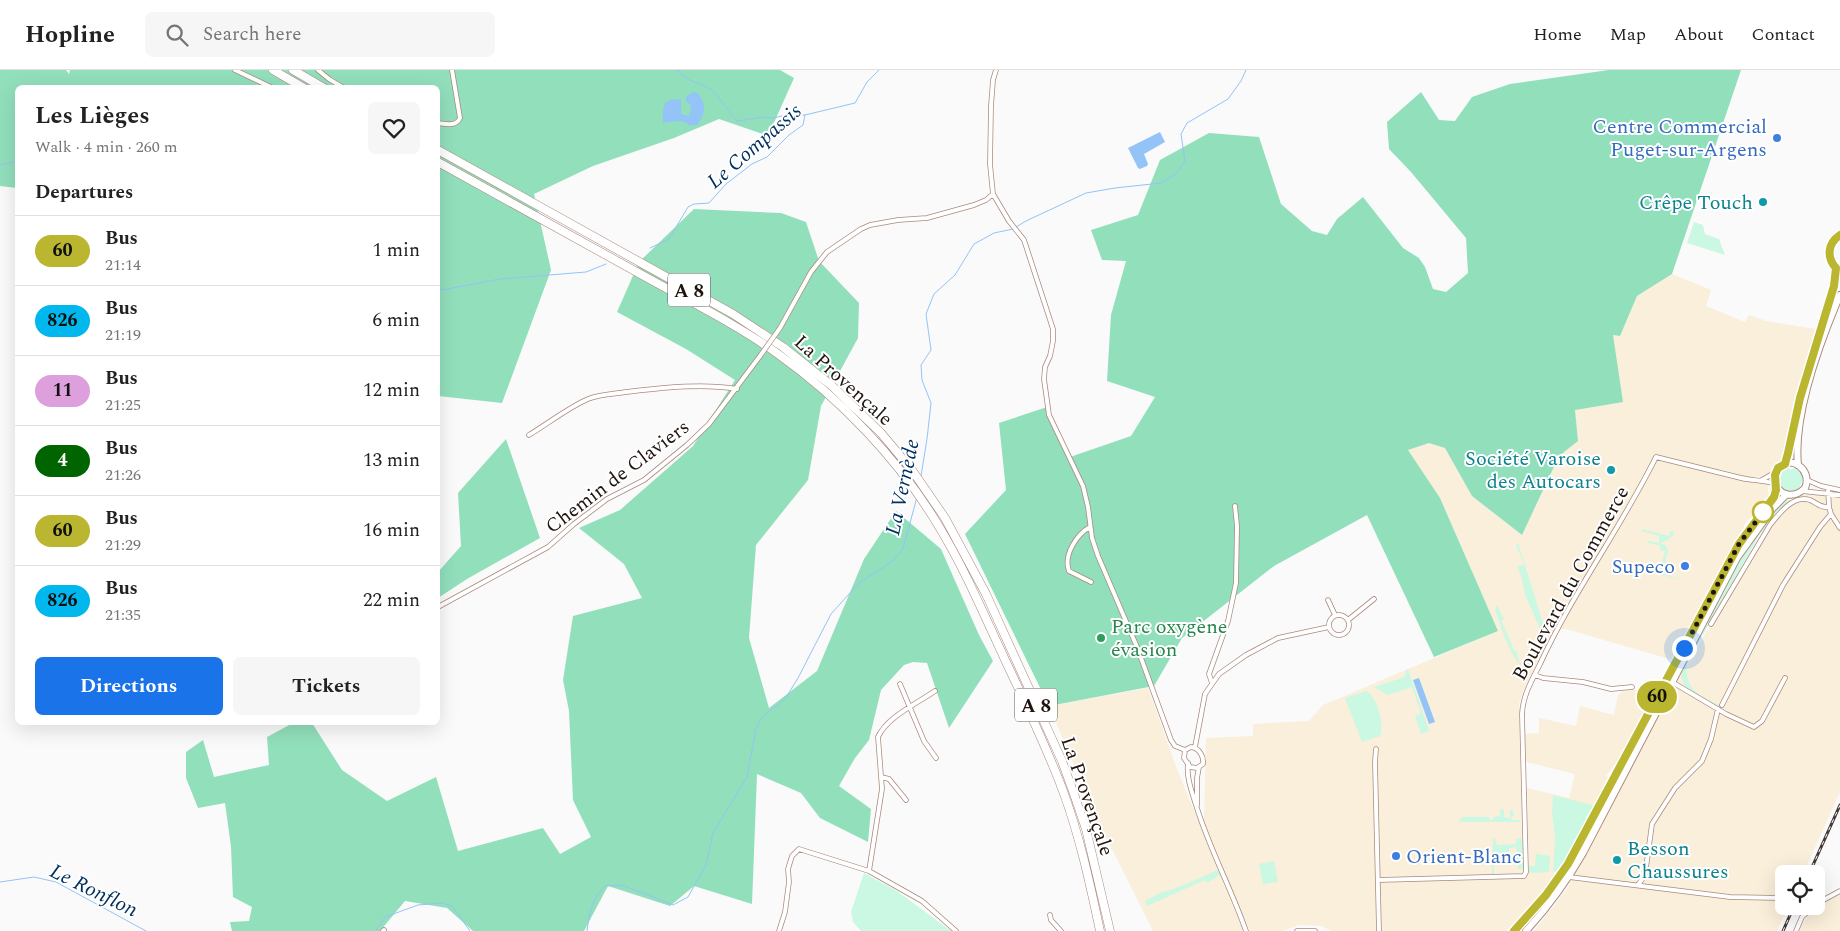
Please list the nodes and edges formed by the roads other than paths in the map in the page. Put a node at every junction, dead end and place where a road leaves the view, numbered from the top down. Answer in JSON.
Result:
{"nodes":[{"id":1,"x":235,"y":70,"type":"edge"},
{"id":2,"x":273,"y":70,"type":"edge"},
{"id":3,"x":293,"y":70,"type":"edge"},
{"id":4,"x":318,"y":70,"type":"edge"},
{"id":5,"x":452,"y":70,"type":"edge"},
{"id":6,"x":996,"y":70,"type":"edge"},
{"id":7,"x":267,"y":85,"type":"edge"},
{"id":8,"x":299,"y":85,"type":"edge"},
{"id":9,"x":319,"y":85,"type":"edge"},
{"id":10,"x":339,"y":85,"type":"edge"},
{"id":11,"x":440,"y":123,"type":"edge"},
{"id":12,"x":440,"y":151,"type":"edge"},
{"id":13,"x":440,"y":163,"type":"edge"},
{"id":14,"x":993,"y":194,"type":"junction"},
{"id":15,"x":1840,"y":235,"type":"edge"},
{"id":16,"x":1838,"y":270,"type":"edge"},
{"id":17,"x":1840,"y":295,"type":"edge"},
{"id":18,"x":737,"y":389,"type":"junction"},
{"id":19,"x":529,"y":435,"type":"dead end"},
{"id":20,"x":1785,"y":464,"type":"junction"},
{"id":21,"x":1798,"y":465,"type":"junction"},
{"id":22,"x":1776,"y":472,"type":"junction"},
{"id":23,"x":1762,"y":480,"type":"junction"},
{"id":24,"x":1807,"y":480,"type":"junction"},
{"id":25,"x":1776,"y":485,"type":"junction"},
{"id":26,"x":1828,"y":488,"type":"junction"},
{"id":27,"x":1840,"y":490,"type":"edge"},
{"id":28,"x":1802,"y":491,"type":"junction"},
{"id":29,"x":1828,"y":494,"type":"junction"},
{"id":30,"x":1786,"y":495,"type":"junction"},
{"id":31,"x":1840,"y":495,"type":"edge"},
{"id":32,"x":1234,"y":506,"type":"dead end"},
{"id":33,"x":1829,"y":507,"type":"junction"},
{"id":34,"x":1831,"y":514,"type":"junction"},
{"id":35,"x":1090,"y":527,"type":"junction"},
{"id":36,"x":1840,"y":528,"type":"edge"},
{"id":37,"x":1091,"y":582,"type":"dead end"},
{"id":38,"x":1374,"y":599,"type":"dead end"},
{"id":39,"x":1328,"y":600,"type":"dead end"},
{"id":40,"x":440,"y":606,"type":"edge"},
{"id":41,"x":1335,"y":615,"type":"junction"},
{"id":42,"x":1348,"y":620,"type":"junction"},
{"id":43,"x":1711,"y":624,"type":"dead end"},
{"id":44,"x":1329,"y":627,"type":"junction"},
{"id":45,"x":1535,"y":674,"type":"junction"},
{"id":46,"x":1785,"y":678,"type":"dead end"},
{"id":47,"x":1672,"y":682,"type":"junction"},
{"id":48,"x":1212,"y":683,"type":"junction"},
{"id":49,"x":900,"y":684,"type":"dead end"},
{"id":50,"x":1632,"y":687,"type":"dead end"},
{"id":51,"x":935,"y":691,"type":"dead end"},
{"id":52,"x":1722,"y":705,"type":"dead end"},
{"id":53,"x":911,"y":707,"type":"junction"},
{"id":54,"x":1718,"y":709,"type":"junction"},
{"id":55,"x":1194,"y":748,"type":"junction"},
{"id":56,"x":1376,"y":749,"type":"dead end"},
{"id":57,"x":1185,"y":750,"type":"junction"},
{"id":58,"x":936,"y":758,"type":"dead end"},
{"id":59,"x":1188,"y":764,"type":"junction"},
{"id":60,"x":1199,"y":767,"type":"junction"},
{"id":61,"x":881,"y":778,"type":"junction"},
{"id":62,"x":906,"y":800,"type":"dead end"},
{"id":63,"x":1196,"y":807,"type":"junction"},
{"id":64,"x":869,"y":871,"type":"junction"},
{"id":65,"x":1569,"y":877,"type":"junction"},
{"id":66,"x":1378,"y":880,"type":"junction"},
{"id":67,"x":1638,"y":886,"type":"junction"},
{"id":68,"x":1840,"y":891,"type":"edge"},
{"id":69,"x":1775,"y":898,"type":"edge"},
{"id":70,"x":1825,"y":899,"type":"edge"},
{"id":71,"x":1050,"y":915,"type":"dead end"},
{"id":72,"x":1804,"y":915,"type":"edge"},
{"id":73,"x":779,"y":931,"type":"edge"},
{"id":74,"x":956,"y":931,"type":"edge"},
{"id":75,"x":1062,"y":931,"type":"edge"},
{"id":76,"x":1100,"y":931,"type":"edge"},
{"id":77,"x":1110,"y":931,"type":"edge"},
{"id":78,"x":1246,"y":931,"type":"edge"},
{"id":79,"x":1297,"y":931,"type":"edge"},
{"id":80,"x":1312,"y":931,"type":"edge"},
{"id":81,"x":1379,"y":931,"type":"edge"},
{"id":82,"x":1514,"y":931,"type":"edge"},
{"id":83,"x":1526,"y":931,"type":"edge"},
{"id":84,"x":1796,"y":931,"type":"edge"}],
"edges":[{"from":1,"to":7,"type":"street"},
{"from":2,"to":8,"type":"highway"},
{"from":3,"to":9,"type":"highway"},
{"from":4,"to":10,"type":"street"},
{"from":5,"to":11,"type":"street"},
{"from":6,"to":14,"type":"street"},
{"from":12,"to":77,"type":"highway","name":"La Provençale","number":"A 8"},
{"from":13,"to":76,"type":"highway","name":"La Provençale","number":"A 8"},
{"from":14,"to":18,"type":"street","name":"Chemin de Claviers","bridge":true},
{"from":14,"to":35,"type":"street"},
{"from":15,"to":16,"type":"main road"},
{"from":16,"to":20,"type":"main road"},
{"from":17,"to":21,"type":"main road"},
{"from":18,"to":19,"type":"street"},
{"from":18,"to":40,"type":"street","name":"Chemin de Claviers"},
{"from":20,"to":21,"type":"main road"},
{"from":20,"to":22,"type":"main road"},
{"from":21,"to":24,"type":"main road"},
{"from":22,"to":23,"type":"street"},
{"from":22,"to":25,"type":"main road"},
{"from":23,"to":25,"type":"street"},
{"from":23,"to":45,"type":"street","name":"Boulevard du Commerce"},
{"from":24,"to":26,"type":"street"},
{"from":24,"to":28,"type":"main road"},
{"from":25,"to":30,"type":"main road"},
{"from":25,"to":82,"type":"main road"},
{"from":26,"to":27,"type":"street"},
{"from":26,"to":29,"type":"street"},
{"from":28,"to":29,"type":"street"},
{"from":28,"to":30,"type":"main road"},
{"from":29,"to":31,"type":"street"},
{"from":29,"to":33,"type":"street"},
{"from":30,"to":47,"type":"main road"},
{"from":32,"to":48,"type":"street"},
{"from":33,"to":34,"type":"street"},
{"from":33,"to":43,"type":"street"},
{"from":34,"to":36,"type":"street"},
{"from":34,"to":52,"type":"street"},
{"from":35,"to":37,"type":"street"},
{"from":35,"to":57,"type":"street"},
{"from":38,"to":42,"type":"street"},
{"from":39,"to":41,"type":"street"},
{"from":41,"to":42,"type":"street"},
{"from":41,"to":44,"type":"street"},
{"from":42,"to":44,"type":"street"},
{"from":44,"to":48,"type":"street"},
{"from":45,"to":50,"type":"street"},
{"from":45,"to":66,"type":"street","name":"Boulevard du Commerce"},
{"from":46,"to":54,"type":"street"},
{"from":47,"to":54,"type":"street"},
{"from":47,"to":65,"type":"main road"},
{"from":48,"to":55,"type":"street"},
{"from":49,"to":53,"type":"street"},
{"from":51,"to":53,"type":"street"},
{"from":53,"to":58,"type":"street"},
{"from":53,"to":61,"type":"street"},
{"from":54,"to":67,"type":"street"},
{"from":55,"to":57,"type":"street"},
{"from":55,"to":60,"type":"street"},
{"from":56,"to":66,"type":"street"},
{"from":57,"to":59,"type":"street"},
{"from":59,"to":60,"type":"street"},
{"from":59,"to":63,"type":"street"},
{"from":60,"to":63,"type":"street"},
{"from":61,"to":62,"type":"street"},
{"from":61,"to":64,"type":"street"},
{"from":63,"to":78,"type":"street"},
{"from":64,"to":73,"type":"street"},
{"from":64,"to":74,"type":"street"},
{"from":65,"to":67,"type":"street"},
{"from":65,"to":83,"type":"main road"},
{"from":66,"to":81,"type":"street"},
{"from":67,"to":69,"type":"street"},
{"from":68,"to":70,"type":"street"},
{"from":71,"to":75,"type":"street"},
{"from":72,"to":84,"type":"street"},
{"from":79,"to":80,"type":"street"}]}
